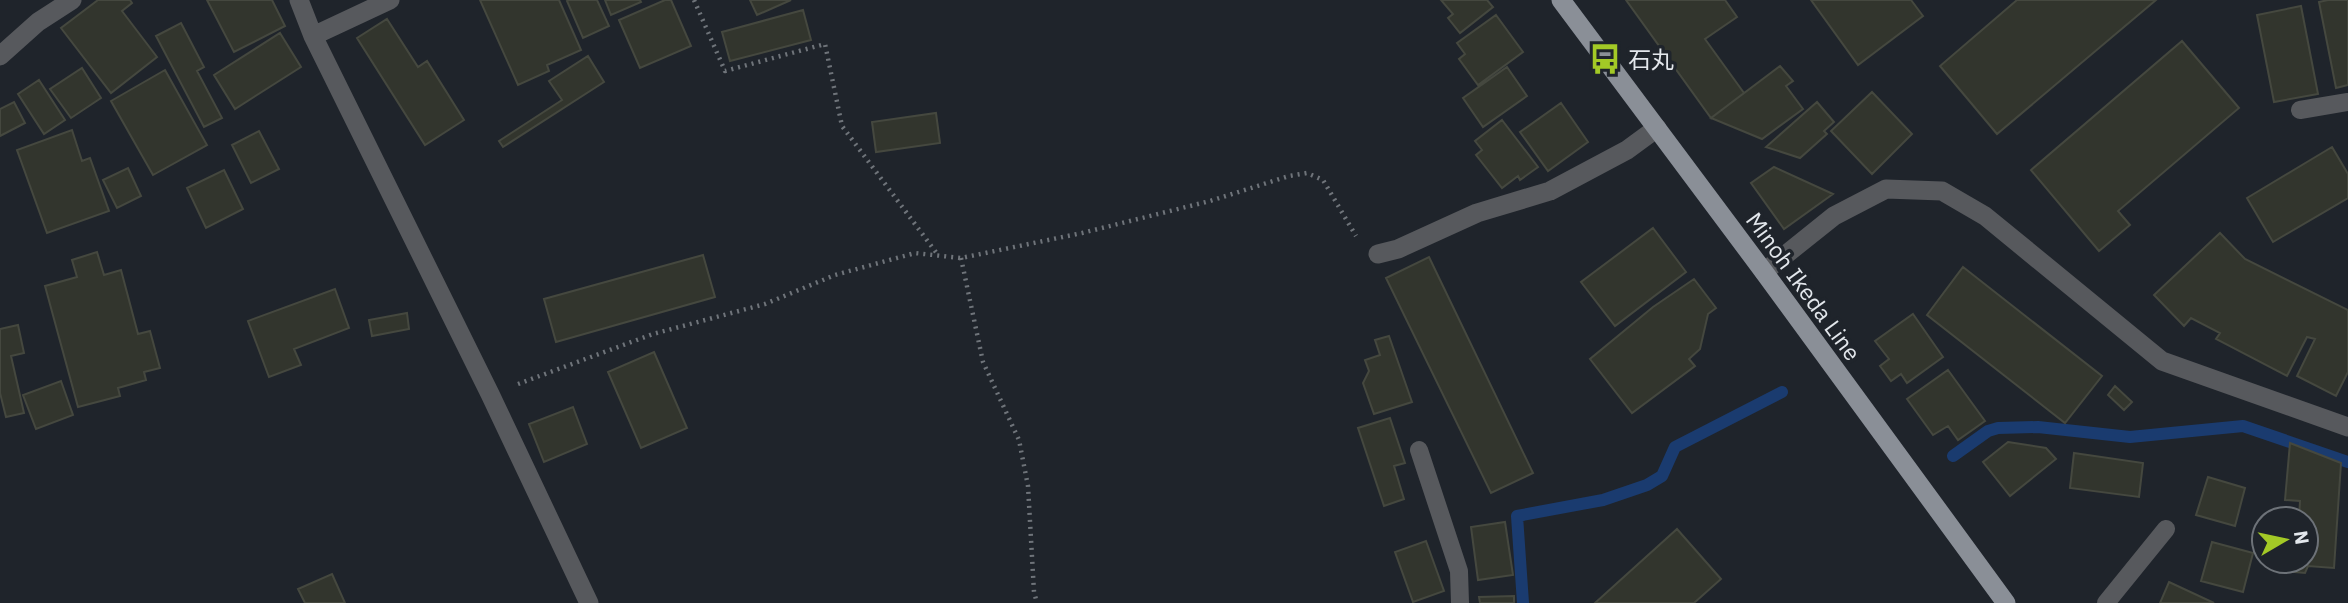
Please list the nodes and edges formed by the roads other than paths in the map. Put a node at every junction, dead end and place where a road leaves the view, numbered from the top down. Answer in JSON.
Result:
{"nodes":[{"id":1,"x":72,"y":0,"type":"edge"},
{"id":2,"x":299,"y":0,"type":"edge"},
{"id":3,"x":390,"y":0,"type":"edge"},
{"id":4,"x":1561,"y":0,"type":"edge"},
{"id":5,"x":313,"y":36,"type":"junction"},
{"id":6,"x":0,"y":56,"type":"edge"},
{"id":7,"x":2348,"y":102,"type":"edge"},
{"id":8,"x":2300,"y":110,"type":"dead end"},
{"id":9,"x":1657,"y":128,"type":"junction"},
{"id":10,"x":1378,"y":254,"type":"road end"},
{"id":11,"x":1764,"y":272,"type":"junction"},
{"id":12,"x":2348,"y":427,"type":"edge"},
{"id":13,"x":1419,"y":450,"type":"dead end"},
{"id":14,"x":2166,"y":529,"type":"dead end"},
{"id":15,"x":589,"y":603,"type":"edge"},
{"id":16,"x":1460,"y":603,"type":"edge"},
{"id":17,"x":2006,"y":603,"type":"edge"},
{"id":18,"x":2106,"y":603,"type":"edge"}],
"edges":[{"from":1,"to":6,"type":"street"},
{"from":2,"to":5,"type":"street"},
{"from":3,"to":5,"type":"street"},
{"from":4,"to":9,"type":"main road","name":"Minoh Ikeda Line"},
{"from":5,"to":15,"type":"street"},
{"from":7,"to":8,"type":"lane"},
{"from":9,"to":10,"type":"street"},
{"from":9,"to":11,"type":"main road","name":"Minoh Ikeda Line"},
{"from":11,"to":12,"type":"street"},
{"from":11,"to":17,"type":"main road","name":"Minoh Ikeda Line"},
{"from":13,"to":16,"type":"lane"},
{"from":14,"to":18,"type":"lane"}]}
